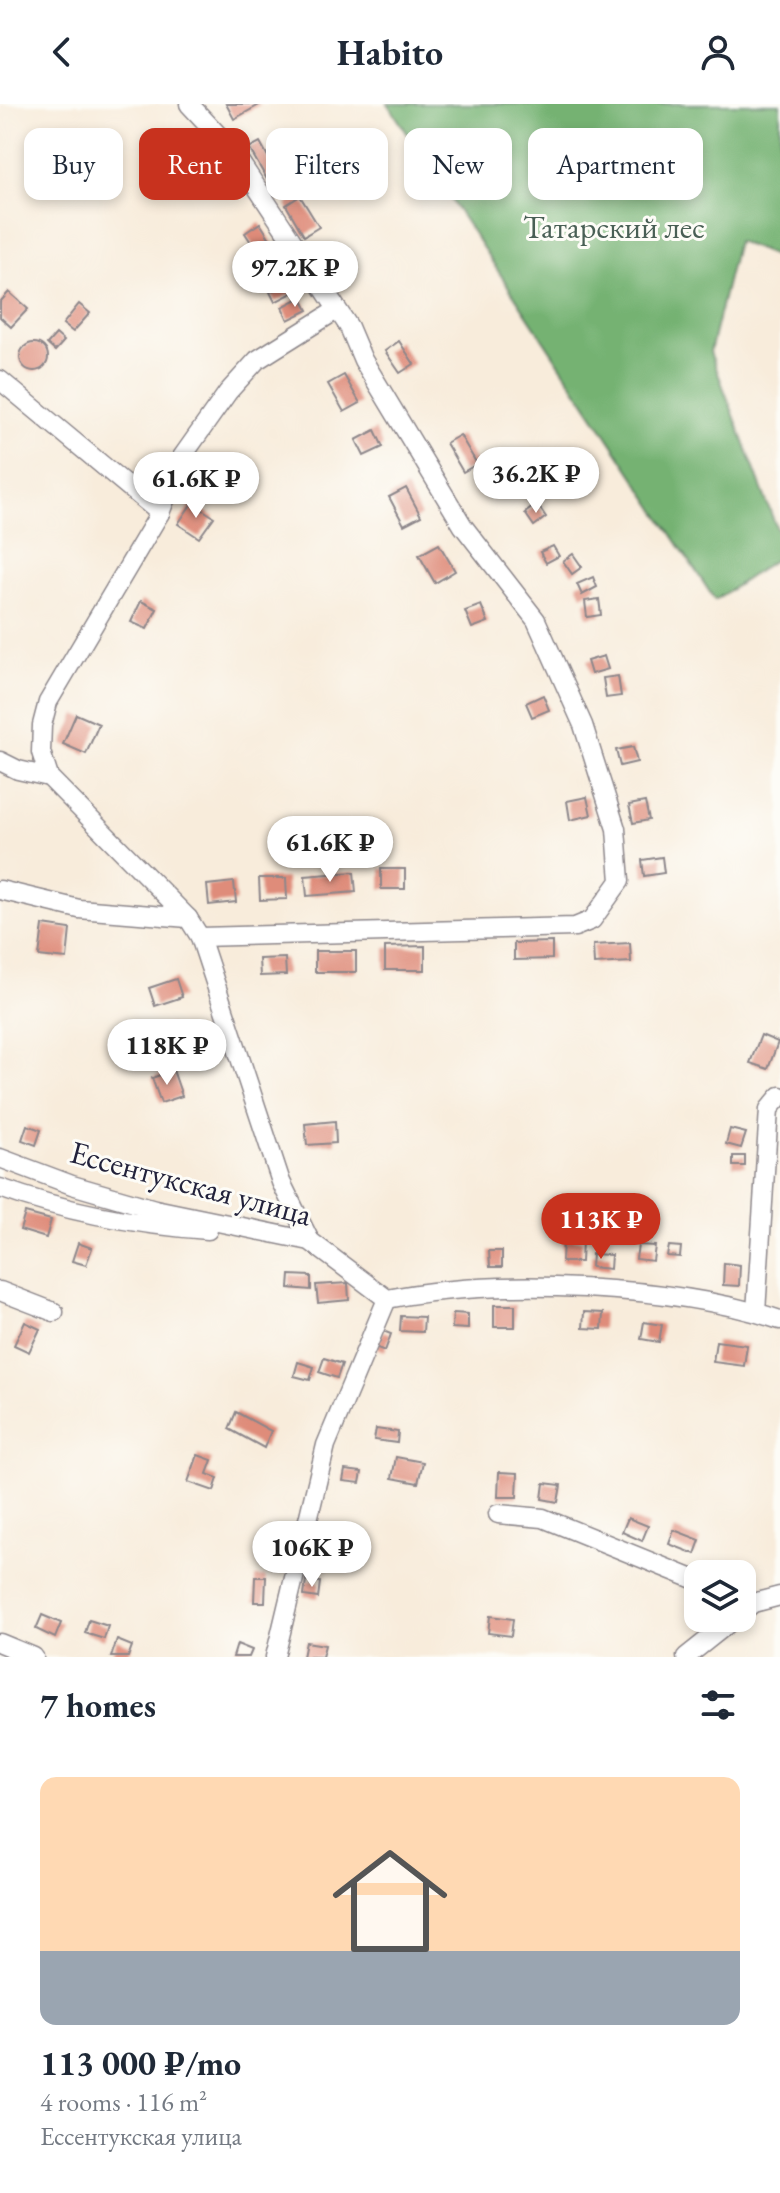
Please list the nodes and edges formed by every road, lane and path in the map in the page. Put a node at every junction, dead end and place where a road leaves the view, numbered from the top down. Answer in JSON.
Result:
{"nodes":[{"id":1,"x":189,"y":104,"type":"edge"},
{"id":2,"x":335,"y":311,"type":"junction"},
{"id":3,"x":0,"y":380,"type":"edge"},
{"id":4,"x":160,"y":513,"type":"junction"},
{"id":5,"x":0,"y":761,"type":"edge"},
{"id":6,"x":49,"y":777,"type":"junction"},
{"id":7,"x":0,"y":890,"type":"edge"},
{"id":8,"x":188,"y":918,"type":"junction"},
{"id":9,"x":200,"y":937,"type":"junction"},
{"id":10,"x":780,"y":1096,"type":"edge"},
{"id":11,"x":0,"y":1158,"type":"edge"},
{"id":12,"x":0,"y":1188,"type":"edge"},
{"id":13,"x":273,"y":1233,"type":"junction"},
{"id":14,"x":310,"y":1241,"type":"junction"},
{"id":15,"x":0,"y":1291,"type":"edge"},
{"id":16,"x":387,"y":1299,"type":"junction"},
{"id":17,"x":54,"y":1312,"type":"dead end"},
{"id":18,"x":756,"y":1312,"type":"junction"},
{"id":19,"x":780,"y":1320,"type":"edge"},
{"id":20,"x":498,"y":1514,"type":"dead end"},
{"id":21,"x":684,"y":1575,"type":"edge"},
{"id":22,"x":780,"y":1596,"type":"edge"},
{"id":23,"x":756,"y":1602,"type":"edge"},
{"id":24,"x":717,"y":1632,"type":"edge"},
{"id":25,"x":0,"y":1643,"type":"edge"},
{"id":26,"x":34,"y":1657,"type":"edge"},
{"id":27,"x":275,"y":1657,"type":"edge"},
{"id":28,"x":686,"y":1657,"type":"edge"}],
"edges":[{"from":1,"to":2,"type":"street"},
{"from":2,"to":4,"type":"street"},
{"from":2,"to":9,"type":"street"},
{"from":3,"to":4,"type":"street"},
{"from":4,"to":6,"type":"street"},
{"from":5,"to":6,"type":"street"},
{"from":6,"to":8,"type":"street"},
{"from":7,"to":8,"type":"street"},
{"from":8,"to":9,"type":"street"},
{"from":9,"to":14,"type":"street"},
{"from":10,"to":18,"type":"street"},
{"from":11,"to":13,"type":"street","name":"Ессентукская улица"},
{"from":12,"to":13,"type":"street"},
{"from":13,"to":14,"type":"street","name":"Ессентукская улица"},
{"from":14,"to":16,"type":"street","name":"Ессентукская улица"},
{"from":15,"to":17,"type":"street"},
{"from":16,"to":18,"type":"street"},
{"from":16,"to":27,"type":"street"},
{"from":18,"to":19,"type":"street"},
{"from":20,"to":21,"type":"street"},
{"from":22,"to":23,"type":"street"},
{"from":24,"to":28,"type":"street"},
{"from":25,"to":26,"type":"street"}]}
